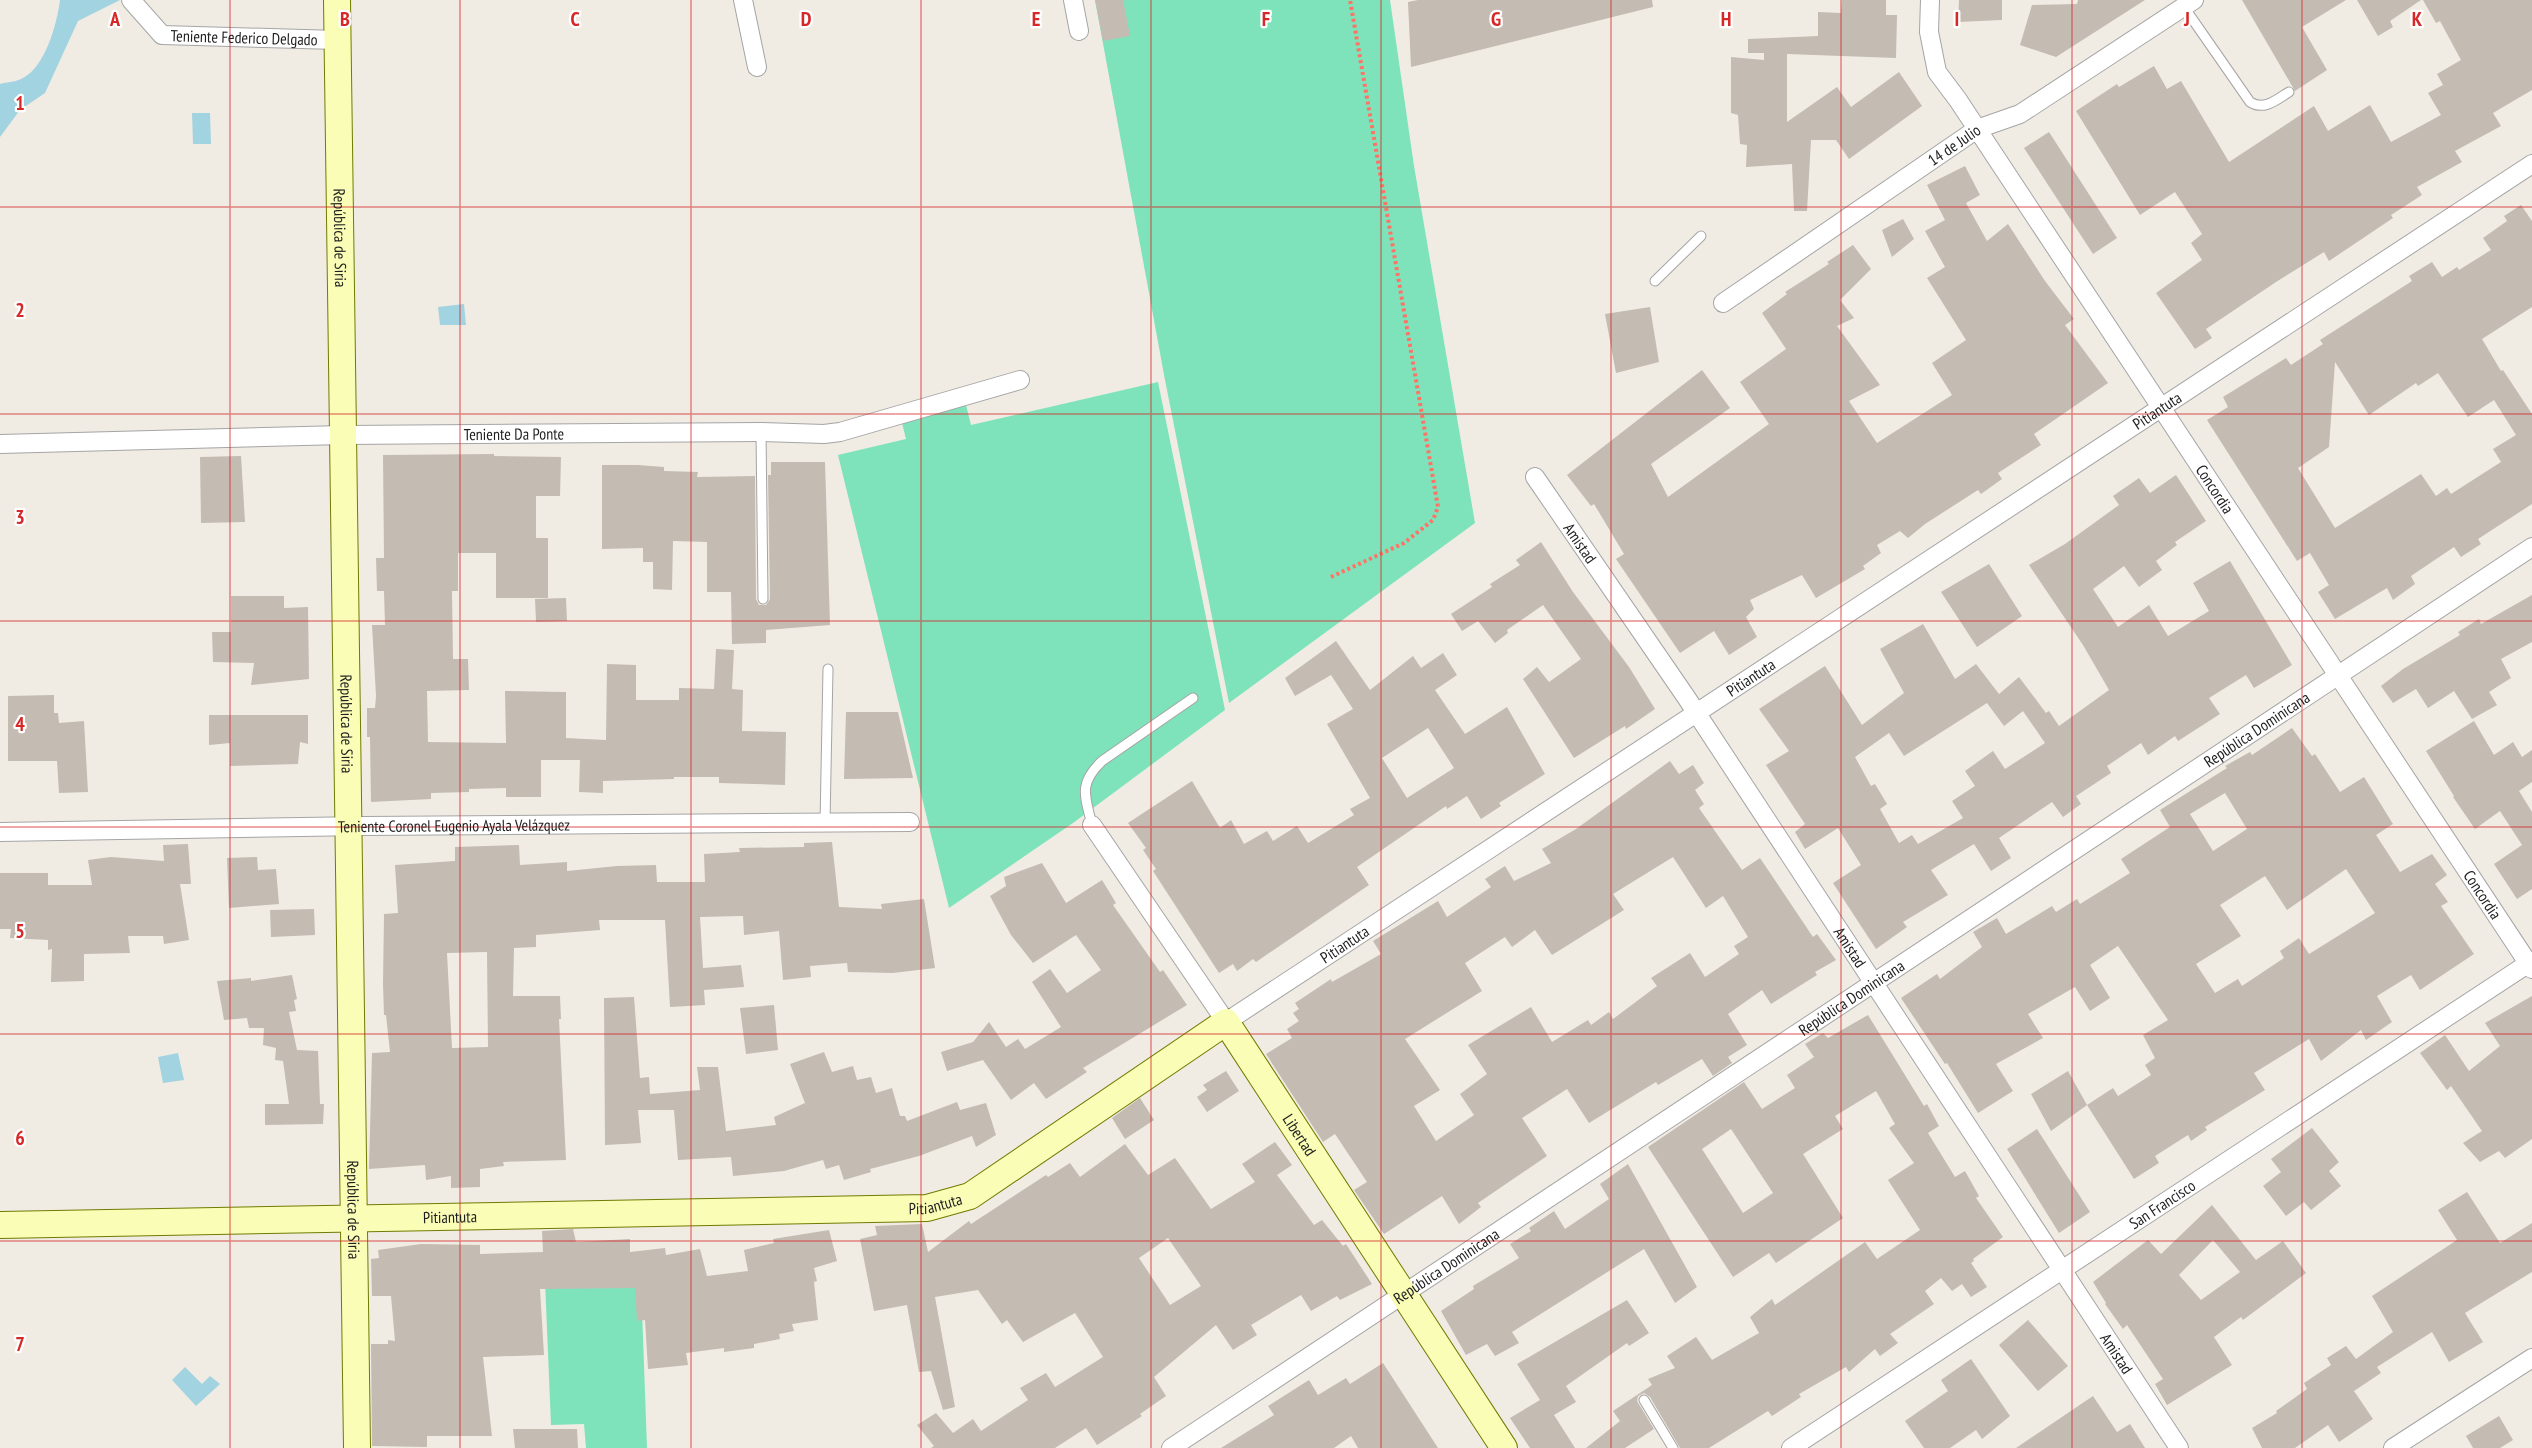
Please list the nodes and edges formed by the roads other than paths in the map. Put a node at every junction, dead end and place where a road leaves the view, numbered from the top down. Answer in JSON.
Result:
{"nodes":[{"id":1,"x":131,"y":0,"type":"edge"},
{"id":2,"x":337,"y":0,"type":"edge"},
{"id":3,"x":743,"y":0,"type":"edge"},
{"id":4,"x":1073,"y":0,"type":"edge"},
{"id":5,"x":1930,"y":0,"type":"edge"},
{"id":6,"x":2189,"y":3,"type":"edge"},
{"id":7,"x":1079,"y":31,"type":"dead end"},
{"id":8,"x":337,"y":40,"type":"junction"},
{"id":9,"x":757,"y":67,"type":"dead end"},
{"id":10,"x":2289,"y":92,"type":"dead end"},
{"id":11,"x":1977,"y":129,"type":"junction"},
{"id":12,"x":2532,"y":164,"type":"edge"},
{"id":13,"x":1701,"y":236,"type":"dead end"},
{"id":14,"x":1655,"y":281,"type":"dead end"},
{"id":15,"x":1724,"y":303,"type":"dead end"},
{"id":16,"x":1020,"y":380,"type":"dead end"},
{"id":17,"x":2160,"y":406,"type":"junction"},
{"id":18,"x":761,"y":432,"type":"junction"},
{"id":19,"x":343,"y":435,"type":"junction"},
{"id":20,"x":0,"y":444,"type":"edge"},
{"id":21,"x":1535,"y":477,"type":"dead end"},
{"id":22,"x":2532,"y":547,"type":"edge"},
{"id":23,"x":763,"y":599,"type":"dead end"},
{"id":24,"x":828,"y":669,"type":"dead end"},
{"id":25,"x":2338,"y":675,"type":"junction"},
{"id":26,"x":1193,"y":698,"type":"dead end"},
{"id":27,"x":1696,"y":713,"type":"junction"},
{"id":28,"x":910,"y":822,"type":"dead end"},
{"id":29,"x":825,"y":823,"type":"junction"},
{"id":30,"x":1092,"y":825,"type":"joint"},
{"id":31,"x":349,"y":826,"type":"junction"},
{"id":32,"x":0,"y":832,"type":"edge"},
{"id":33,"x":2531,"y":964,"type":"edge"},
{"id":34,"x":1873,"y":983,"type":"junction"},
{"id":35,"x":1226,"y":1022,"type":"junction"},
{"id":36,"x":354,"y":1219,"type":"junction"},
{"id":37,"x":0,"y":1225,"type":"edge"},
{"id":38,"x":2063,"y":1271,"type":"junction"},
{"id":39,"x":1404,"y":1293,"type":"junction"},
{"id":40,"x":2532,"y":1358,"type":"edge"},
{"id":41,"x":1644,"y":1400,"type":"dead end"},
{"id":42,"x":357,"y":1448,"type":"edge"},
{"id":43,"x":1171,"y":1448,"type":"edge"},
{"id":44,"x":1504,"y":1448,"type":"edge"},
{"id":45,"x":1673,"y":1448,"type":"edge"},
{"id":46,"x":1791,"y":1448,"type":"edge"},
{"id":47,"x":2179,"y":1448,"type":"edge"},
{"id":48,"x":2393,"y":1448,"type":"edge"}],
"edges":[{"from":1,"to":8,"type":"street","name":"Teniente Federico Delgado"},
{"from":2,"to":8,"type":"street","name":"República de Siria"},
{"from":3,"to":9,"type":"street"},
{"from":4,"to":7,"type":"street"},
{"from":5,"to":11,"type":"street","name":"Concordia"},
{"from":6,"to":10,"type":"lane"},
{"from":6,"to":11,"type":"street","name":"14 de Julio"},
{"from":8,"to":19,"type":"street","name":"República de Siria"},
{"from":11,"to":15,"type":"street","name":"14 de Julio"},
{"from":11,"to":17,"type":"street","name":"Concordia"},
{"from":12,"to":17,"type":"street","name":"Pitiantuta"},
{"from":13,"to":14,"type":"lane"},
{"from":16,"to":18,"type":"street","name":"Teniente Da Ponte"},
{"from":17,"to":25,"type":"street","name":"Concordia"},
{"from":17,"to":27,"type":"street","name":"Pitiantuta"},
{"from":18,"to":19,"type":"street","name":"Teniente Da Ponte"},
{"from":18,"to":23,"type":"lane"},
{"from":19,"to":20,"type":"street","name":"Teniente Da Ponte"},
{"from":19,"to":31,"type":"street","name":"República de Siria"},
{"from":21,"to":27,"type":"street","name":"Amistad"},
{"from":22,"to":25,"type":"street","name":"República Dominicana"},
{"from":24,"to":29,"type":"lane"},
{"from":25,"to":33,"type":"street","name":"Concordia"},
{"from":25,"to":34,"type":"street","name":"República Dominicana"},
{"from":26,"to":30,"type":"lane"},
{"from":27,"to":34,"type":"street","name":"Amistad"},
{"from":27,"to":35,"type":"street","name":"Pitiantuta"},
{"from":28,"to":29,"type":"street","name":"Teniente Coronel Eugenio Ayala Velázquez"},
{"from":29,"to":31,"type":"street","name":"Teniente Coronel Eugenio Ayala Velázquez"},
{"from":30,"to":35,"type":"street","name":"Libertad"},
{"from":31,"to":32,"type":"street","name":"Teniente Coronel Eugenio Ayala Velázquez"},
{"from":31,"to":36,"type":"street","name":"República de Siria"},
{"from":33,"to":38,"type":"street","name":"San Francisco"},
{"from":34,"to":38,"type":"street","name":"Amistad"},
{"from":34,"to":39,"type":"street","name":"República Dominicana"},
{"from":35,"to":36,"type":"street","name":"Pitiantuta"},
{"from":35,"to":39,"type":"street","name":"Libertad"},
{"from":36,"to":37,"type":"street","name":"Pitiantuta"},
{"from":36,"to":42,"type":"street","name":"República de Siria"},
{"from":38,"to":46,"type":"street","name":"San Francisco"},
{"from":38,"to":47,"type":"street","name":"Amistad"},
{"from":39,"to":43,"type":"street","name":"República Dominicana"},
{"from":39,"to":44,"type":"street","name":"Libertad"},
{"from":40,"to":48,"type":"street"},
{"from":41,"to":45,"type":"lane"}]}
